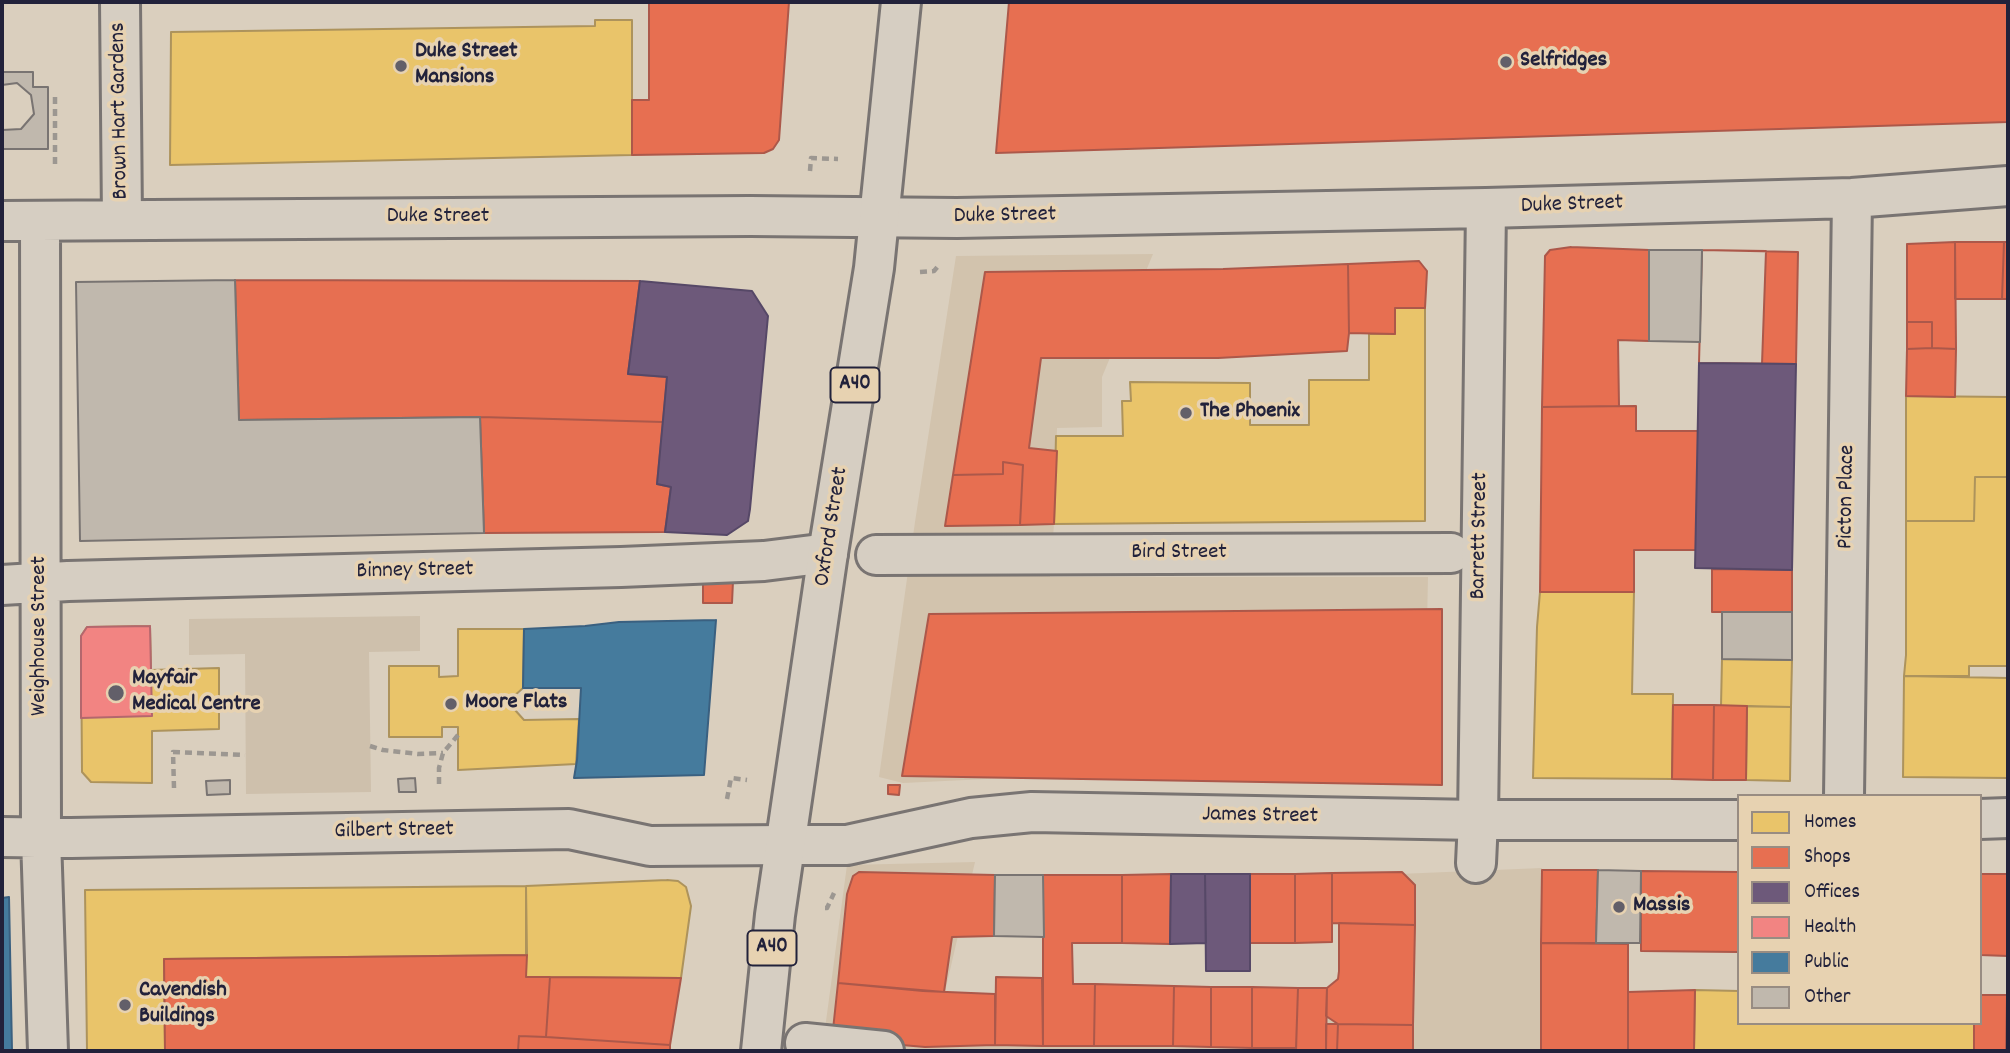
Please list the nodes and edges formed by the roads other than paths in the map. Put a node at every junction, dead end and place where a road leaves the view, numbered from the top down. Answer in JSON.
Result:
{"nodes":[{"id":1,"x":120,"y":2,"type":"edge"},
{"id":2,"x":901,"y":2,"type":"edge"},
{"id":3,"x":2008,"y":186,"type":"edge"},
{"id":4,"x":1852,"y":198,"type":"junction"},
{"id":5,"x":1486,"y":208,"type":"junction"},
{"id":6,"x":880,"y":217,"type":"junction"},
{"id":7,"x":122,"y":220,"type":"junction"},
{"id":8,"x":2,"y":221,"type":"edge"},
{"id":9,"x":40,"y":221,"type":"junction"},
{"id":10,"x":1466,"y":552,"type":"junction"},
{"id":11,"x":828,"y":553,"type":"junction"},
{"id":12,"x":876,"y":555,"type":"dead end"},
{"id":13,"x":41,"y":583,"type":"junction"},
{"id":14,"x":2,"y":585,"type":"edge"},
{"id":15,"x":1844,"y":794,"type":"edge"},
{"id":16,"x":1982,"y":818,"type":"edge"},
{"id":17,"x":2008,"y":818,"type":"edge"},
{"id":18,"x":1478,"y":820,"type":"junction"},
{"id":19,"x":1737,"y":820,"type":"edge"},
{"id":20,"x":2,"y":837,"type":"edge"},
{"id":21,"x":41,"y":838,"type":"junction"},
{"id":22,"x":786,"y":845,"type":"junction"},
{"id":23,"x":1476,"y":863,"type":"dead end"},
{"id":24,"x":805,"y":1043,"type":"dead end"},
{"id":25,"x":48,"y":1051,"type":"edge"},
{"id":26,"x":761,"y":1051,"type":"edge"},
{"id":27,"x":884,"y":1051,"type":"edge"}],
"edges":[{"from":1,"to":7,"type":"street","name":"Brown Hart Gardens"},
{"from":2,"to":6,"type":"street","name":"Oxford Street","number":"A40"},
{"from":3,"to":4,"type":"street","name":"Duke Street"},
{"from":4,"to":5,"type":"street","name":"Duke Street"},
{"from":4,"to":15,"type":"street","name":"Picton Place"},
{"from":5,"to":6,"type":"street","name":"Duke Street"},
{"from":5,"to":10,"type":"street","name":"Barrett Street"},
{"from":6,"to":7,"type":"street","name":"Duke Street"},
{"from":6,"to":11,"type":"street","name":"Oxford Street","number":"A40"},
{"from":7,"to":9,"type":"street","name":"Duke Street"},
{"from":8,"to":9,"type":"street","name":"Duke Street"},
{"from":9,"to":13,"type":"street","name":"Weighhouse Street"},
{"from":10,"to":12,"type":"street","name":"Bird Street"},
{"from":10,"to":18,"type":"street","name":"Barrett Street"},
{"from":11,"to":13,"type":"street","name":"Binney Street"},
{"from":11,"to":22,"type":"street","name":"Oxford Street","number":"A40"},
{"from":13,"to":14,"type":"street","name":"Binney Street"},
{"from":13,"to":21,"type":"street","name":"Weighhouse Street"},
{"from":16,"to":17,"type":"street"},
{"from":18,"to":19,"type":"street","name":"James Street"},
{"from":18,"to":22,"type":"street","name":"James Street"},
{"from":18,"to":23,"type":"street","name":"Barrett Street"},
{"from":20,"to":21,"type":"street","name":"Gilbert Street"},
{"from":21,"to":22,"type":"street","name":"Gilbert Street"},
{"from":21,"to":25,"type":"street","name":"Weighhouse Street"},
{"from":22,"to":26,"type":"street","name":"Oxford Street","number":"A40"},
{"from":24,"to":27,"type":"street"}]}
